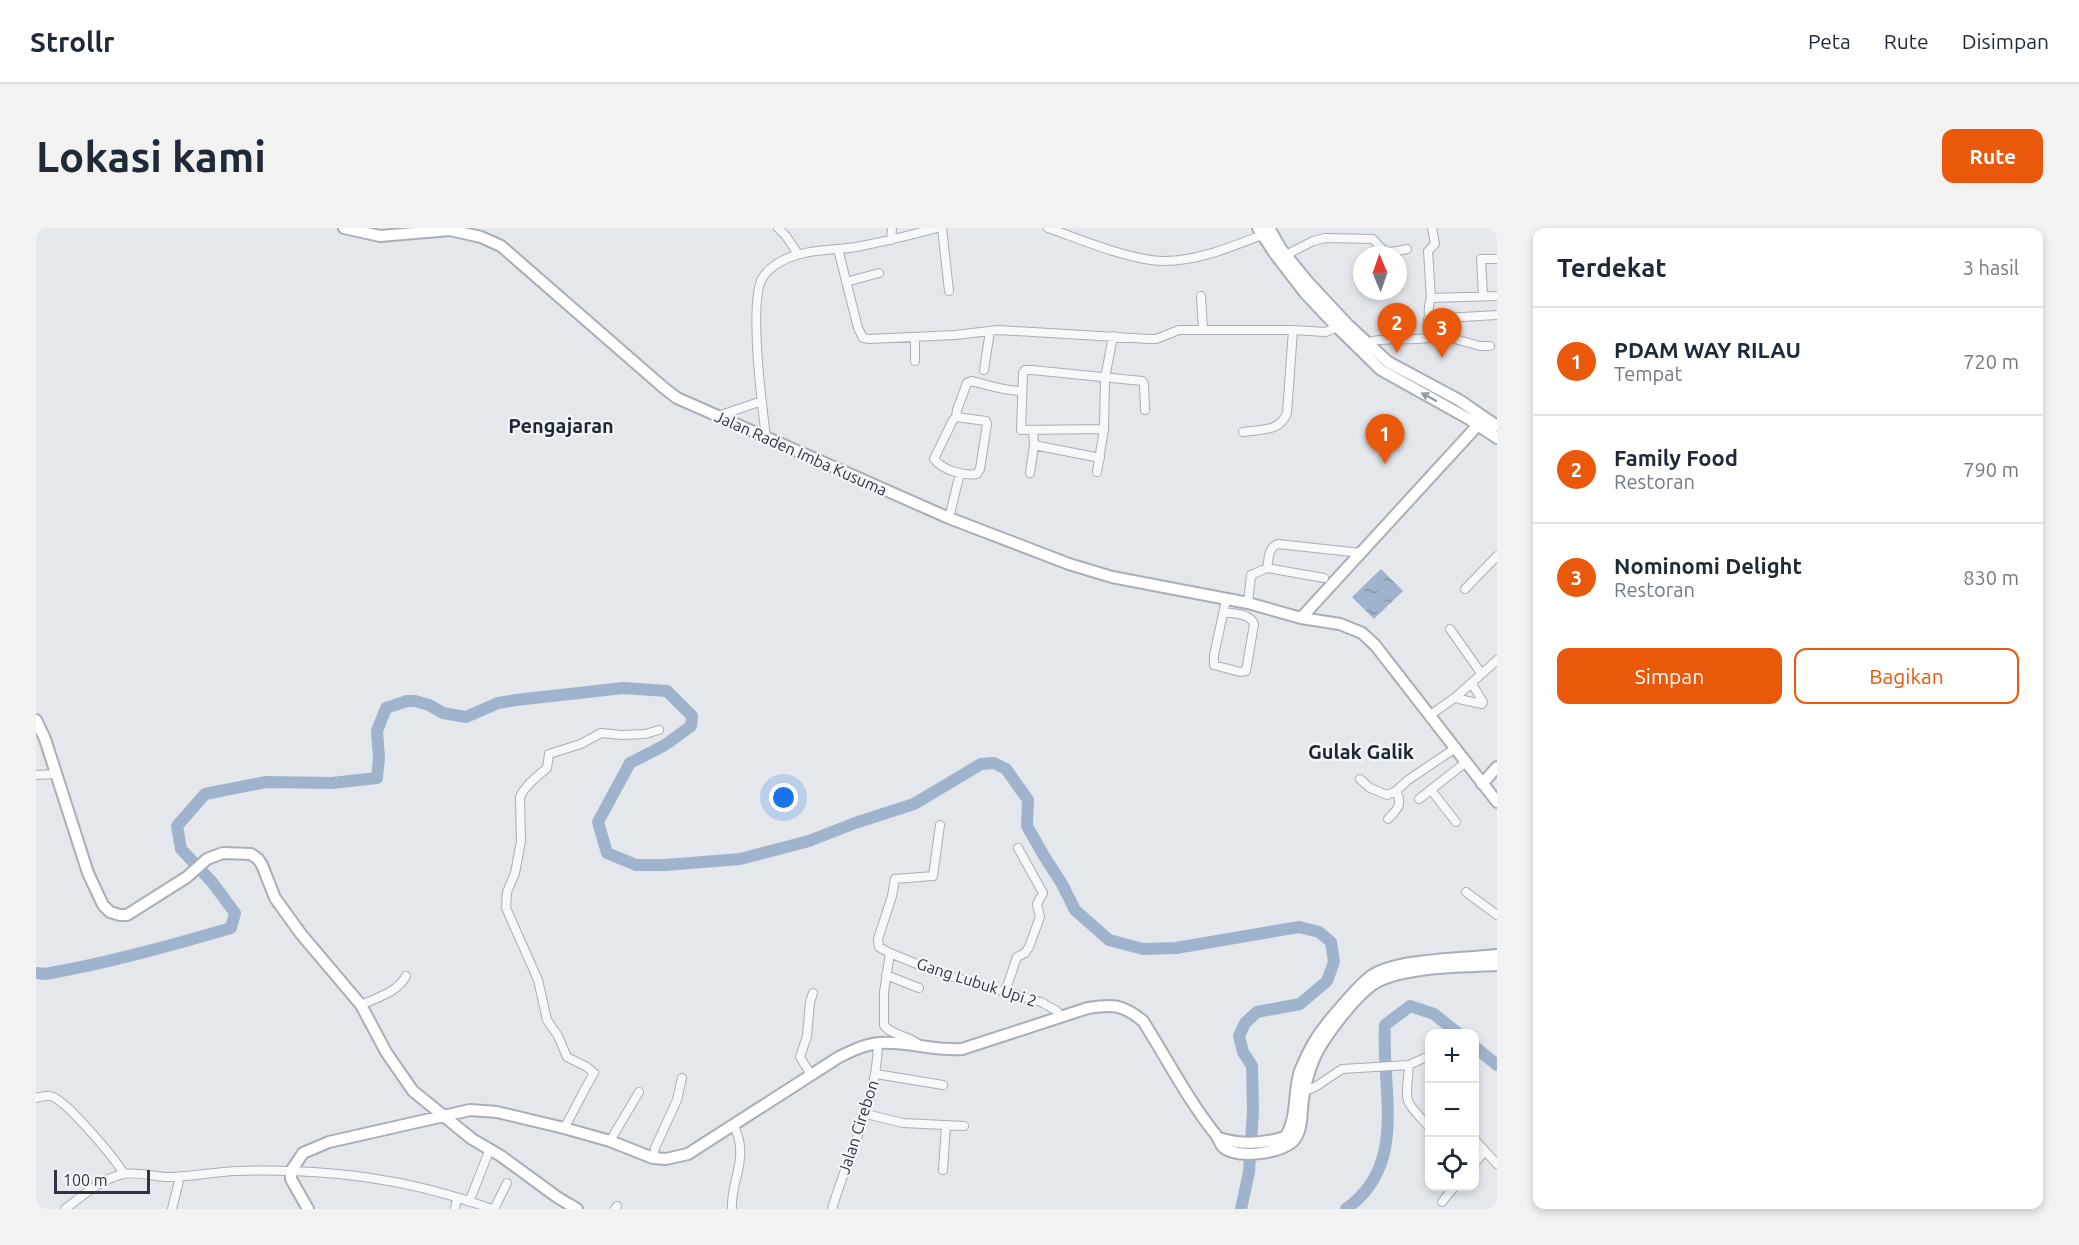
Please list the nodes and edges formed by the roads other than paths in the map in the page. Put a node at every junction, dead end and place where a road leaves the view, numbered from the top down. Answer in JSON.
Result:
{"nodes":[{"id":1,"x":344,"y":228,"type":"edge"},
{"id":2,"x":778,"y":228,"type":"edge"},
{"id":3,"x":892,"y":228,"type":"edge"},
{"id":4,"x":937,"y":228,"type":"edge"},
{"id":5,"x":942,"y":228,"type":"edge"},
{"id":6,"x":1048,"y":228,"type":"edge"},
{"id":7,"x":1432,"y":228,"type":"edge"},
{"id":8,"x":1266,"y":230,"type":"edge"},
{"id":9,"x":891,"y":240,"type":"junction"},
{"id":10,"x":1378,"y":246,"type":"edge"},
{"id":11,"x":838,"y":249,"type":"junction"},
{"id":12,"x":1280,"y":253,"type":"junction"},
{"id":13,"x":798,"y":254,"type":"junction"},
{"id":14,"x":1497,"y":259,"type":"edge"},
{"id":15,"x":879,"y":273,"type":"dead end"},
{"id":16,"x":846,"y":282,"type":"junction"},
{"id":17,"x":949,"y":291,"type":"dead end"},
{"id":18,"x":1483,"y":295,"type":"junction"},
{"id":19,"x":1201,"y":296,"type":"dead end"},
{"id":20,"x":1497,"y":296,"type":"edge"},
{"id":21,"x":1431,"y":298,"type":"junction"},
{"id":22,"x":1328,"y":312,"type":"junction"},
{"id":23,"x":1497,"y":315,"type":"edge"},
{"id":24,"x":1428,"y":319,"type":"junction"},
{"id":25,"x":1337,"y":327,"type":"junction"},
{"id":26,"x":1203,"y":329,"type":"junction"},
{"id":27,"x":1293,"y":330,"type":"junction"},
{"id":28,"x":990,"y":332,"type":"junction"},
{"id":29,"x":1113,"y":336,"type":"junction"},
{"id":30,"x":915,"y":337,"type":"junction"},
{"id":31,"x":1429,"y":337,"type":"junction"},
{"id":32,"x":1367,"y":343,"type":"junction"},
{"id":33,"x":1490,"y":346,"type":"dead end"},
{"id":34,"x":915,"y":361,"type":"dead end"},
{"id":35,"x":984,"y":370,"type":"dead end"},
{"id":36,"x":1105,"y":378,"type":"junction"},
{"id":37,"x":1022,"y":391,"type":"junction"},
{"id":38,"x":762,"y":401,"type":"junction"},
{"id":39,"x":1456,"y":405,"type":"junction"},
{"id":40,"x":1145,"y":410,"type":"dead end"},
{"id":41,"x":717,"y":417,"type":"junction"},
{"id":42,"x":956,"y":417,"type":"junction"},
{"id":43,"x":1478,"y":425,"type":"junction"},
{"id":44,"x":1497,"y":426,"type":"edge"},
{"id":45,"x":1104,"y":429,"type":"junction"},
{"id":46,"x":1033,"y":430,"type":"junction"},
{"id":47,"x":1243,"y":432,"type":"dead end"},
{"id":48,"x":766,"y":437,"type":"junction"},
{"id":49,"x":1497,"y":438,"type":"edge"},
{"id":50,"x":1034,"y":445,"type":"junction"},
{"id":51,"x":1100,"y":458,"type":"junction"},
{"id":52,"x":1030,"y":472,"type":"dead end"},
{"id":53,"x":1097,"y":472,"type":"dead end"},
{"id":54,"x":960,"y":473,"type":"junction"},
{"id":55,"x":949,"y":518,"type":"junction"},
{"id":56,"x":1361,"y":553,"type":"junction"},
{"id":57,"x":1497,"y":556,"type":"edge"},
{"id":58,"x":1267,"y":568,"type":"junction"},
{"id":59,"x":1324,"y":578,"type":"dead end"},
{"id":60,"x":1465,"y":589,"type":"dead end"},
{"id":61,"x":1226,"y":600,"type":"junction"},
{"id":62,"x":1248,"y":603,"type":"junction"},
{"id":63,"x":1315,"y":603,"type":"junction"},
{"id":64,"x":1224,"y":612,"type":"junction"},
{"id":65,"x":1301,"y":618,"type":"junction"},
{"id":66,"x":1330,"y":622,"type":"junction"},
{"id":67,"x":1450,"y":628,"type":"dead end"},
{"id":68,"x":1497,"y":660,"type":"edge"},
{"id":69,"x":1481,"y":673,"type":"junction"},
{"id":70,"x":1472,"y":684,"type":"junction"},
{"id":71,"x":1458,"y":697,"type":"junction"},
{"id":72,"x":1429,"y":716,"type":"junction"},
{"id":73,"x":36,"y":720,"type":"edge"},
{"id":74,"x":659,"y":730,"type":"dead end"},
{"id":75,"x":1454,"y":749,"type":"junction"},
{"id":76,"x":1466,"y":762,"type":"junction"},
{"id":77,"x":1497,"y":767,"type":"edge"},
{"id":78,"x":56,"y":774,"type":"junction"},
{"id":79,"x":36,"y":775,"type":"edge"},
{"id":80,"x":1360,"y":779,"type":"dead end"},
{"id":81,"x":1482,"y":780,"type":"junction"},
{"id":82,"x":1431,"y":790,"type":"junction"},
{"id":83,"x":1396,"y":791,"type":"junction"},
{"id":84,"x":1497,"y":792,"type":"edge"},
{"id":85,"x":1419,"y":799,"type":"dead end"},
{"id":86,"x":1497,"y":802,"type":"edge"},
{"id":87,"x":1388,"y":819,"type":"dead end"},
{"id":88,"x":1456,"y":822,"type":"dead end"},
{"id":89,"x":940,"y":825,"type":"dead end"},
{"id":90,"x":1018,"y":848,"type":"dead end"},
{"id":91,"x":1466,"y":892,"type":"dead end"},
{"id":92,"x":1497,"y":915,"type":"edge"},
{"id":93,"x":890,"y":953,"type":"junction"},
{"id":94,"x":1497,"y":955,"type":"edge"},
{"id":95,"x":1497,"y":965,"type":"edge"},
{"id":96,"x":886,"y":975,"type":"junction"},
{"id":97,"x":406,"y":976,"type":"dead end"},
{"id":98,"x":920,"y":988,"type":"dead end"},
{"id":99,"x":1005,"y":992,"type":"junction"},
{"id":100,"x":813,"y":993,"type":"dead end"},
{"id":101,"x":361,"y":1005,"type":"junction"},
{"id":102,"x":1060,"y":1017,"type":"junction"},
{"id":103,"x":878,"y":1043,"type":"junction"},
{"id":104,"x":921,"y":1047,"type":"junction"},
{"id":105,"x":1425,"y":1058,"type":"edge"},
{"id":106,"x":1409,"y":1065,"type":"junction"},
{"id":107,"x":876,"y":1074,"type":"junction"},
{"id":108,"x":811,"y":1075,"type":"junction"},
{"id":109,"x":682,"y":1078,"type":"dead end"},
{"id":110,"x":943,"y":1085,"type":"dead end"},
{"id":111,"x":1305,"y":1091,"type":"junction"},
{"id":112,"x":639,"y":1092,"type":"dead end"},
{"id":113,"x":36,"y":1098,"type":"edge"},
{"id":114,"x":866,"y":1114,"type":"junction"},
{"id":115,"x":441,"y":1116,"type":"junction"},
{"id":116,"x":1425,"y":1123,"type":"edge"},
{"id":117,"x":733,"y":1124,"type":"junction"},
{"id":118,"x":946,"y":1125,"type":"junction"},
{"id":119,"x":964,"y":1126,"type":"dead end"},
{"id":120,"x":564,"y":1128,"type":"junction"},
{"id":121,"x":610,"y":1142,"type":"junction"},
{"id":122,"x":1479,"y":1146,"type":"edge"},
{"id":123,"x":1266,"y":1148,"type":"junction"},
{"id":124,"x":1484,"y":1152,"type":"junction"},
{"id":125,"x":488,"y":1154,"type":"dead end"},
{"id":126,"x":653,"y":1158,"type":"junction"},
{"id":127,"x":1479,"y":1158,"type":"edge"},
{"id":128,"x":1497,"y":1164,"type":"edge"},
{"id":129,"x":943,"y":1170,"type":"dead end"},
{"id":130,"x":291,"y":1171,"type":"junction"},
{"id":131,"x":124,"y":1174,"type":"junction"},
{"id":132,"x":180,"y":1177,"type":"junction"},
{"id":133,"x":507,"y":1183,"type":"dead end"},
{"id":134,"x":1451,"y":1191,"type":"edge"},
{"id":135,"x":457,"y":1198,"type":"junction"},
{"id":136,"x":469,"y":1202,"type":"junction"},
{"id":137,"x":1442,"y":1202,"type":"dead end"},
{"id":138,"x":65,"y":1209,"type":"edge"},
{"id":139,"x":171,"y":1209,"type":"edge"},
{"id":140,"x":308,"y":1209,"type":"edge"},
{"id":141,"x":455,"y":1209,"type":"edge"},
{"id":142,"x":490,"y":1209,"type":"edge"},
{"id":143,"x":577,"y":1209,"type":"edge"},
{"id":144,"x":732,"y":1209,"type":"edge"},
{"id":145,"x":833,"y":1209,"type":"edge"}],
"edges":[{"from":1,"to":41,"type":"street","name":"Jalan Raden Imba Kusuma"},
{"from":2,"to":13,"type":"street"},
{"from":3,"to":9,"type":"street"},
{"from":4,"to":9,"type":"street"},
{"from":5,"to":17,"type":"street"},
{"from":6,"to":8,"type":"street"},
{"from":7,"to":21,"type":"street"},
{"from":8,"to":12,"type":"street"},
{"from":9,"to":11,"type":"street"},
{"from":10,"to":12,"type":"street"},
{"from":11,"to":13,"type":"street"},
{"from":11,"to":16,"type":"street"},
{"from":12,"to":22,"type":"street"},
{"from":13,"to":38,"type":"street"},
{"from":14,"to":18,"type":"street"},
{"from":15,"to":16,"type":"street"},
{"from":16,"to":30,"type":"street"},
{"from":18,"to":20,"type":"street"},
{"from":18,"to":21,"type":"street"},
{"from":19,"to":26,"type":"street"},
{"from":21,"to":24,"type":"street"},
{"from":22,"to":25,"type":"street"},
{"from":22,"to":32,"type":"street"},
{"from":23,"to":24,"type":"street"},
{"from":24,"to":31,"type":"street"},
{"from":25,"to":27,"type":"street"},
{"from":39,"to":25,"type":"street","one_way":true},
{"from":26,"to":27,"type":"street"},
{"from":26,"to":29,"type":"street"},
{"from":27,"to":47,"type":"street"},
{"from":28,"to":29,"type":"street"},
{"from":28,"to":30,"type":"street"},
{"from":28,"to":35,"type":"street"},
{"from":29,"to":36,"type":"street"},
{"from":30,"to":34,"type":"street"},
{"from":31,"to":32,"type":"street"},
{"from":31,"to":33,"type":"street"},
{"from":32,"to":39,"type":"street"},
{"from":36,"to":37,"type":"street"},
{"from":36,"to":40,"type":"street"},
{"from":36,"to":45,"type":"street"},
{"from":37,"to":42,"type":"street"},
{"from":37,"to":46,"type":"street"},
{"from":38,"to":41,"type":"street"},
{"from":38,"to":48,"type":"street"},
{"from":39,"to":43,"type":"street"},
{"from":39,"to":44,"type":"street"},
{"from":41,"to":48,"type":"street","name":"Jalan Raden Imba Kusuma"},
{"from":42,"to":54,"type":"street"},
{"from":42,"to":54,"type":"street"},
{"from":43,"to":49,"type":"street"},
{"from":43,"to":56,"type":"street"},
{"from":45,"to":46,"type":"street"},
{"from":45,"to":51,"type":"street"},
{"from":46,"to":50,"type":"street"},
{"from":48,"to":55,"type":"street","name":"Jalan Raden Imba Kusuma"},
{"from":50,"to":51,"type":"street"},
{"from":50,"to":52,"type":"street"},
{"from":51,"to":53,"type":"street"},
{"from":54,"to":55,"type":"street"},
{"from":55,"to":61,"type":"street","name":"Jalan Raden Imba Kusuma"},
{"from":56,"to":58,"type":"street"},
{"from":56,"to":63,"type":"street"},
{"from":57,"to":60,"type":"street"},
{"from":58,"to":59,"type":"street"},
{"from":58,"to":62,"type":"street"},
{"from":61,"to":62,"type":"street","name":"Jalan Raden Imba Kusuma"},
{"from":61,"to":64,"type":"street"},
{"from":62,"to":65,"type":"street","name":"Jalan Raden Imba Kusuma"},
{"from":63,"to":65,"type":"street"},
{"from":63,"to":66,"type":"street"},
{"from":64,"to":64,"type":"street"},
{"from":65,"to":66,"type":"street","name":"Jalan Raden Imba Kusuma"},
{"from":66,"to":72,"type":"street","name":"Jalan Raden Imba Kusuma"},
{"from":67,"to":69,"type":"street"},
{"from":68,"to":69,"type":"street"},
{"from":69,"to":70,"type":"street"},
{"from":70,"to":71,"type":"street"},
{"from":70,"to":71,"type":"street"},
{"from":71,"to":72,"type":"street"},
{"from":72,"to":75,"type":"street","name":"Jalan Raden Imba Kusuma"},
{"from":73,"to":78,"type":"street"},
{"from":74,"to":120,"type":"street"},
{"from":75,"to":76,"type":"street","name":"Jalan Raden Imba Kusuma"},
{"from":75,"to":83,"type":"street"},
{"from":76,"to":81,"type":"street","name":"Jalan Raden Imba Kusuma"},
{"from":76,"to":82,"type":"street"},
{"from":77,"to":81,"type":"street"},
{"from":78,"to":79,"type":"street"},
{"from":78,"to":101,"type":"street"},
{"from":80,"to":83,"type":"street"},
{"from":81,"to":84,"type":"street"},
{"from":81,"to":86,"type":"street"},
{"from":82,"to":85,"type":"street"},
{"from":82,"to":88,"type":"street"},
{"from":83,"to":87,"type":"street"},
{"from":89,"to":93,"type":"street"},
{"from":90,"to":99,"type":"street"},
{"from":91,"to":92,"type":"street"},
{"from":93,"to":96,"type":"street"},
{"from":93,"to":99,"type":"street","name":"Gang Lubuk Upi 2"},
{"from":94,"to":123,"type":"street"},
{"from":95,"to":111,"type":"street"},
{"from":96,"to":98,"type":"street"},
{"from":96,"to":104,"type":"street"},
{"from":97,"to":101,"type":"street"},
{"from":99,"to":102,"type":"street","name":"Gang Lubuk Upi 2"},
{"from":100,"to":108,"type":"street"},
{"from":101,"to":115,"type":"street"},
{"from":102,"to":104,"type":"street"},
{"from":102,"to":123,"type":"street"},
{"from":103,"to":104,"type":"street"},
{"from":103,"to":107,"type":"street","name":"Jalan Cirebon"},
{"from":103,"to":108,"type":"street"},
{"from":105,"to":106,"type":"street"},
{"from":106,"to":111,"type":"street"},
{"from":106,"to":116,"type":"street"},
{"from":107,"to":110,"type":"street"},
{"from":107,"to":114,"type":"street","name":"Jalan Cirebon"},
{"from":108,"to":117,"type":"street"},
{"from":109,"to":126,"type":"street"},
{"from":111,"to":123,"type":"street"},
{"from":112,"to":121,"type":"street"},
{"from":113,"to":131,"type":"street"},
{"from":114,"to":118,"type":"street"},
{"from":114,"to":145,"type":"street","name":"Jalan Cirebon"},
{"from":115,"to":120,"type":"street"},
{"from":115,"to":130,"type":"street"},
{"from":115,"to":143,"type":"street"},
{"from":117,"to":126,"type":"street"},
{"from":117,"to":144,"type":"street"},
{"from":118,"to":119,"type":"street"},
{"from":118,"to":129,"type":"street"},
{"from":120,"to":121,"type":"street"},
{"from":121,"to":126,"type":"street"},
{"from":122,"to":124,"type":"street"},
{"from":124,"to":127,"type":"street"},
{"from":124,"to":128,"type":"street"},
{"from":125,"to":136,"type":"street"},
{"from":130,"to":132,"type":"street"},
{"from":130,"to":135,"type":"street"},
{"from":130,"to":140,"type":"street"},
{"from":131,"to":132,"type":"street"},
{"from":131,"to":138,"type":"street"},
{"from":132,"to":139,"type":"street"},
{"from":133,"to":142,"type":"street"},
{"from":134,"to":137,"type":"street"},
{"from":135,"to":136,"type":"street"},
{"from":135,"to":141,"type":"street"},
{"from":136,"to":142,"type":"street"}]}
